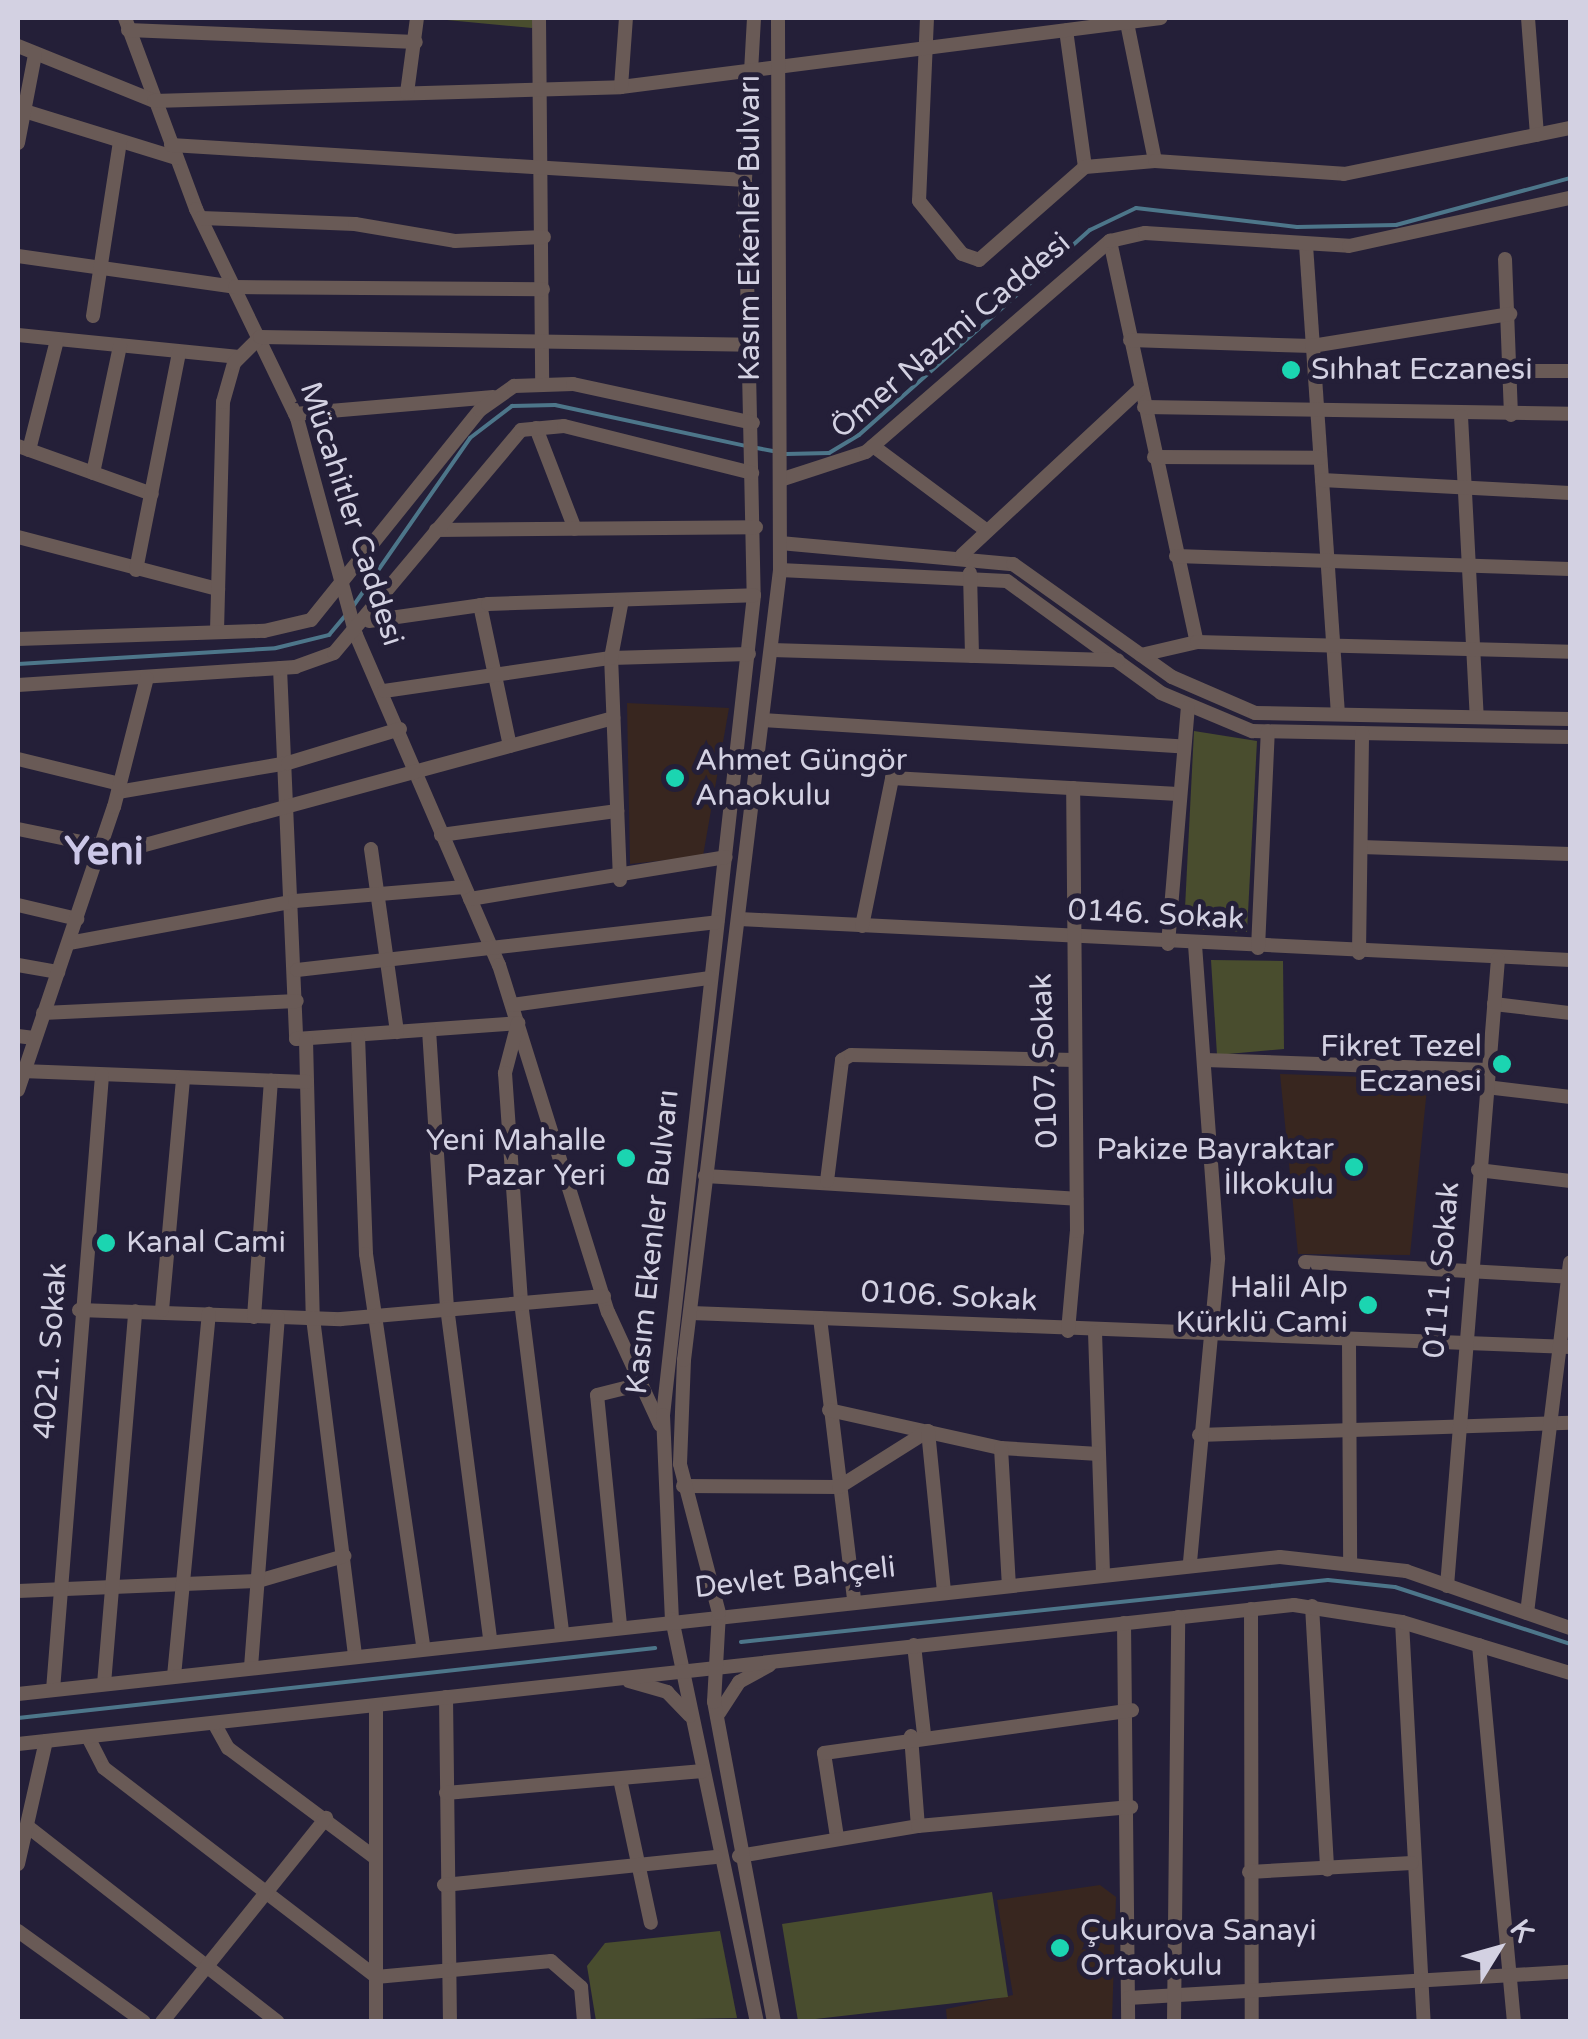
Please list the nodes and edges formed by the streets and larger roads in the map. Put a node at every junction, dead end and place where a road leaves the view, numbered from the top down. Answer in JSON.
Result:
{"nodes":[{"id":1,"x":417,"y":18,"type":"edge"},
{"id":2,"x":540,"y":18,"type":"edge"},
{"id":3,"x":626,"y":18,"type":"edge"},
{"id":4,"x":754,"y":18,"type":"edge"},
{"id":5,"x":778,"y":18,"type":"edge"},
{"id":6,"x":927,"y":18,"type":"edge"},
{"id":7,"x":1161,"y":18,"type":"edge"},
{"id":8,"x":1528,"y":18,"type":"edge"},
{"id":9,"x":1127,"y":20,"type":"edge"},
{"id":10,"x":127,"y":24,"type":"edge"},
{"id":11,"x":1066,"y":30,"type":"junction"},
{"id":12,"x":416,"y":42,"type":"junction"},
{"id":13,"x":18,"y":46,"type":"edge"},
{"id":14,"x":926,"y":48,"type":"junction"},
{"id":15,"x":36,"y":54,"type":"junction"},
{"id":16,"x":750,"y":68,"type":"junction"},
{"id":17,"x":776,"y":69,"type":"junction"},
{"id":18,"x":621,"y":86,"type":"junction"},
{"id":19,"x":534,"y":91,"type":"junction"},
{"id":20,"x":407,"y":93,"type":"junction"},
{"id":21,"x":154,"y":102,"type":"junction"},
{"id":22,"x":20,"y":110,"type":"edge"},
{"id":23,"x":1570,"y":128,"type":"edge"},
{"id":24,"x":1538,"y":136,"type":"junction"},
{"id":25,"x":120,"y":141,"type":"junction"},
{"id":26,"x":18,"y":143,"type":"edge"},
{"id":27,"x":174,"y":152,"type":"junction"},
{"id":28,"x":1155,"y":161,"type":"junction"},
{"id":29,"x":536,"y":164,"type":"junction"},
{"id":30,"x":1085,"y":168,"type":"junction"},
{"id":31,"x":746,"y":180,"type":"junction"},
{"id":32,"x":1570,"y":198,"type":"edge"},
{"id":33,"x":200,"y":218,"type":"junction"},
{"id":34,"x":544,"y":237,"type":"junction"},
{"id":35,"x":1110,"y":242,"type":"junction"},
{"id":36,"x":1306,"y":246,"type":"junction"},
{"id":37,"x":18,"y":256,"type":"edge"},
{"id":38,"x":1505,"y":258,"type":"dead end"},
{"id":39,"x":100,"y":267,"type":"junction"},
{"id":40,"x":235,"y":287,"type":"junction"},
{"id":41,"x":543,"y":290,"type":"junction"},
{"id":42,"x":1510,"y":314,"type":"junction"},
{"id":43,"x":94,"y":316,"type":"dead end"},
{"id":44,"x":18,"y":336,"type":"edge"},
{"id":45,"x":260,"y":337,"type":"junction"},
{"id":46,"x":57,"y":340,"type":"junction"},
{"id":47,"x":1130,"y":340,"type":"junction"},
{"id":48,"x":542,"y":344,"type":"junction"},
{"id":49,"x":750,"y":345,"type":"junction"},
{"id":50,"x":120,"y":346,"type":"junction"},
{"id":51,"x":1312,"y":346,"type":"junction"},
{"id":52,"x":179,"y":352,"type":"junction"},
{"id":53,"x":239,"y":358,"type":"junction"},
{"id":54,"x":1511,"y":371,"type":"junction"},
{"id":55,"x":1570,"y":371,"type":"edge"},
{"id":56,"x":542,"y":385,"type":"junction"},
{"id":57,"x":1140,"y":389,"type":"junction"},
{"id":58,"x":493,"y":397,"type":"junction"},
{"id":59,"x":1144,"y":407,"type":"junction"},
{"id":60,"x":295,"y":414,"type":"junction"},
{"id":61,"x":1570,"y":414,"type":"edge"},
{"id":62,"x":1315,"y":415,"type":"junction"},
{"id":63,"x":1511,"y":415,"type":"junction"},
{"id":64,"x":1461,"y":416,"type":"junction"},
{"id":65,"x":536,"y":428,"type":"junction"},
{"id":66,"x":754,"y":430,"type":"junction"},
{"id":67,"x":873,"y":446,"type":"junction"},
{"id":68,"x":24,"y":448,"type":"edge"},
{"id":69,"x":1154,"y":457,"type":"junction"},
{"id":70,"x":1320,"y":458,"type":"junction"},
{"id":71,"x":753,"y":468,"type":"junction"},
{"id":72,"x":92,"y":473,"type":"junction"},
{"id":73,"x":780,"y":476,"type":"junction"},
{"id":74,"x":1322,"y":480,"type":"junction"},
{"id":75,"x":1465,"y":488,"type":"junction"},
{"id":76,"x":1570,"y":493,"type":"edge"},
{"id":77,"x":152,"y":494,"type":"junction"},
{"id":78,"x":756,"y":528,"type":"junction"},
{"id":79,"x":575,"y":529,"type":"junction"},
{"id":80,"x":436,"y":530,"type":"junction"},
{"id":81,"x":987,"y":531,"type":"junction"},
{"id":82,"x":18,"y":537,"type":"edge"},
{"id":83,"x":780,"y":543,"type":"junction"},
{"id":84,"x":962,"y":554,"type":"junction"},
{"id":85,"x":1176,"y":556,"type":"junction"},
{"id":86,"x":1330,"y":558,"type":"junction"},
{"id":87,"x":1468,"y":564,"type":"junction"},
{"id":88,"x":1570,"y":569,"type":"edge"},
{"id":89,"x":136,"y":570,"type":"junction"},
{"id":90,"x":780,"y":570,"type":"junction"},
{"id":91,"x":970,"y":573,"type":"junction"},
{"id":92,"x":342,"y":587,"type":"junction"},
{"id":93,"x":218,"y":589,"type":"junction"},
{"id":94,"x":754,"y":596,"type":"junction"},
{"id":95,"x":622,"y":600,"type":"junction"},
{"id":96,"x":480,"y":605,"type":"junction"},
{"id":97,"x":368,"y":621,"type":"junction"},
{"id":98,"x":217,"y":631,"type":"junction"},
{"id":99,"x":356,"y":635,"type":"junction"},
{"id":100,"x":18,"y":639,"type":"edge"},
{"id":101,"x":1197,"y":642,"type":"junction"},
{"id":102,"x":1340,"y":649,"type":"junction"},
{"id":103,"x":771,"y":650,"type":"junction"},
{"id":104,"x":1474,"y":652,"type":"junction"},
{"id":105,"x":1570,"y":652,"type":"edge"},
{"id":106,"x":749,"y":654,"type":"junction"},
{"id":107,"x":1141,"y":654,"type":"junction"},
{"id":108,"x":972,"y":656,"type":"junction"},
{"id":109,"x":610,"y":658,"type":"junction"},
{"id":110,"x":1118,"y":660,"type":"junction"},
{"id":111,"x":280,"y":668,"type":"junction"},
{"id":112,"x":496,"y":672,"type":"junction"},
{"id":113,"x":146,"y":678,"type":"junction"},
{"id":114,"x":18,"y":685,"type":"edge"},
{"id":115,"x":384,"y":691,"type":"junction"},
{"id":116,"x":1188,"y":708,"type":"junction"},
{"id":117,"x":1338,"y":714,"type":"junction"},
{"id":118,"x":1477,"y":717,"type":"junction"},
{"id":119,"x":613,"y":718,"type":"junction"},
{"id":120,"x":1570,"y":719,"type":"edge"},
{"id":121,"x":762,"y":720,"type":"junction"},
{"id":122,"x":400,"y":729,"type":"junction"},
{"id":123,"x":1268,"y":731,"type":"junction"},
{"id":124,"x":1362,"y":733,"type":"junction"},
{"id":125,"x":1570,"y":737,"type":"edge"},
{"id":126,"x":510,"y":746,"type":"junction"},
{"id":127,"x":1178,"y":746,"type":"junction"},
{"id":128,"x":18,"y":759,"type":"edge"},
{"id":129,"x":288,"y":763,"type":"junction"},
{"id":130,"x":416,"y":771,"type":"junction"},
{"id":131,"x":119,"y":788,"type":"junction"},
{"id":132,"x":1073,"y":788,"type":"junction"},
{"id":133,"x":1174,"y":794,"type":"junction"},
{"id":134,"x":290,"y":806,"type":"junction"},
{"id":135,"x":617,"y":811,"type":"junction"},
{"id":136,"x":18,"y":829,"type":"edge"},
{"id":137,"x":442,"y":835,"type":"junction"},
{"id":138,"x":1360,"y":847,"type":"junction"},
{"id":139,"x":371,"y":849,"type":"dead end"},
{"id":140,"x":99,"y":852,"type":"junction"},
{"id":141,"x":1570,"y":854,"type":"edge"},
{"id":142,"x":726,"y":857,"type":"junction"},
{"id":143,"x":620,"y":880,"type":"junction"},
{"id":144,"x":467,"y":893,"type":"junction"},
{"id":145,"x":382,"y":894,"type":"junction"},
{"id":146,"x":295,"y":901,"type":"junction"},
{"id":147,"x":18,"y":905,"type":"edge"},
{"id":148,"x":739,"y":918,"type":"junction"},
{"id":149,"x":76,"y":919,"type":"junction"},
{"id":150,"x":717,"y":922,"type":"junction"},
{"id":151,"x":862,"y":926,"type":"junction"},
{"id":152,"x":1068,"y":938,"type":"junction"},
{"id":153,"x":68,"y":942,"type":"junction"},
{"id":154,"x":1168,"y":944,"type":"junction"},
{"id":155,"x":1195,"y":945,"type":"junction"},
{"id":156,"x":1258,"y":948,"type":"junction"},
{"id":157,"x":492,"y":950,"type":"junction"},
{"id":158,"x":1359,"y":954,"type":"junction"},
{"id":159,"x":1498,"y":959,"type":"junction"},
{"id":160,"x":388,"y":960,"type":"junction"},
{"id":161,"x":1570,"y":960,"type":"edge"},
{"id":162,"x":18,"y":965,"type":"edge"},
{"id":163,"x":296,"y":970,"type":"junction"},
{"id":164,"x":58,"y":972,"type":"junction"},
{"id":165,"x":710,"y":978,"type":"junction"},
{"id":166,"x":297,"y":1000,"type":"junction"},
{"id":167,"x":1494,"y":1004,"type":"junction"},
{"id":168,"x":512,"y":1005,"type":"junction"},
{"id":169,"x":1570,"y":1013,"type":"edge"},
{"id":170,"x":43,"y":1014,"type":"junction"},
{"id":171,"x":518,"y":1023,"type":"junction"},
{"id":172,"x":429,"y":1030,"type":"junction"},
{"id":173,"x":397,"y":1032,"type":"junction"},
{"id":174,"x":18,"y":1036,"type":"edge"},
{"id":175,"x":358,"y":1036,"type":"junction"},
{"id":176,"x":34,"y":1038,"type":"junction"},
{"id":177,"x":306,"y":1040,"type":"junction"},
{"id":178,"x":1076,"y":1060,"type":"junction"},
{"id":179,"x":1205,"y":1060,"type":"junction"},
{"id":180,"x":22,"y":1070,"type":"junction"},
{"id":181,"x":1488,"y":1070,"type":"junction"},
{"id":182,"x":102,"y":1076,"type":"junction"},
{"id":183,"x":183,"y":1078,"type":"junction"},
{"id":184,"x":271,"y":1081,"type":"junction"},
{"id":185,"x":307,"y":1082,"type":"junction"},
{"id":186,"x":1486,"y":1087,"type":"junction"},
{"id":187,"x":18,"y":1090,"type":"edge"},
{"id":188,"x":1570,"y":1097,"type":"edge"},
{"id":189,"x":1478,"y":1170,"type":"junction"},
{"id":190,"x":706,"y":1176,"type":"junction"},
{"id":191,"x":827,"y":1181,"type":"junction"},
{"id":192,"x":1570,"y":1182,"type":"edge"},
{"id":193,"x":1076,"y":1199,"type":"junction"},
{"id":194,"x":1305,"y":1262,"type":"dead end"},
{"id":195,"x":1469,"y":1272,"type":"junction"},
{"id":196,"x":1570,"y":1272,"type":"edge"},
{"id":197,"x":604,"y":1296,"type":"junction"},
{"id":198,"x":521,"y":1302,"type":"junction"},
{"id":199,"x":447,"y":1308,"type":"junction"},
{"id":200,"x":79,"y":1310,"type":"junction"},
{"id":201,"x":134,"y":1310,"type":"junction"},
{"id":202,"x":162,"y":1310,"type":"junction"},
{"id":203,"x":691,"y":1313,"type":"junction"},
{"id":204,"x":209,"y":1314,"type":"junction"},
{"id":205,"x":376,"y":1315,"type":"junction"},
{"id":206,"x":254,"y":1317,"type":"junction"},
{"id":207,"x":278,"y":1318,"type":"junction"},
{"id":208,"x":313,"y":1318,"type":"junction"},
{"id":209,"x":820,"y":1318,"type":"junction"},
{"id":210,"x":1068,"y":1331,"type":"junction"},
{"id":211,"x":1095,"y":1332,"type":"junction"},
{"id":212,"x":1204,"y":1340,"type":"junction"},
{"id":213,"x":1349,"y":1342,"type":"junction"},
{"id":214,"x":1462,"y":1346,"type":"junction"},
{"id":215,"x":1564,"y":1347,"type":"edge"},
{"id":216,"x":641,"y":1384,"type":"junction"},
{"id":217,"x":829,"y":1410,"type":"junction"},
{"id":218,"x":1460,"y":1424,"type":"junction"},
{"id":219,"x":1548,"y":1424,"type":"junction"},
{"id":220,"x":1570,"y":1424,"type":"edge"},
{"id":221,"x":1347,"y":1427,"type":"junction"},
{"id":222,"x":928,"y":1431,"type":"junction"},
{"id":223,"x":664,"y":1433,"type":"junction"},
{"id":224,"x":1198,"y":1435,"type":"junction"},
{"id":225,"x":1000,"y":1448,"type":"junction"},
{"id":226,"x":1099,"y":1454,"type":"junction"},
{"id":227,"x":683,"y":1486,"type":"junction"},
{"id":228,"x":840,"y":1487,"type":"junction"},
{"id":229,"x":344,"y":1556,"type":"junction"},
{"id":230,"x":1190,"y":1562,"type":"junction"},
{"id":231,"x":1350,"y":1562,"type":"junction"},
{"id":232,"x":1104,"y":1575,"type":"junction"},
{"id":233,"x":258,"y":1581,"type":"junction"},
{"id":234,"x":183,"y":1584,"type":"junction"},
{"id":235,"x":1009,"y":1585,"type":"junction"},
{"id":236,"x":112,"y":1586,"type":"junction"},
{"id":237,"x":1447,"y":1586,"type":"junction"},
{"id":238,"x":62,"y":1588,"type":"junction"},
{"id":239,"x":18,"y":1591,"type":"edge"},
{"id":240,"x":944,"y":1591,"type":"junction"},
{"id":241,"x":854,"y":1600,"type":"junction"},
{"id":242,"x":1312,"y":1606,"type":"junction"},
{"id":243,"x":1251,"y":1609,"type":"junction"},
{"id":244,"x":1527,"y":1613,"type":"junction"},
{"id":245,"x":719,"y":1614,"type":"junction"},
{"id":246,"x":1178,"y":1617,"type":"junction"},
{"id":247,"x":672,"y":1619,"type":"junction"},
{"id":248,"x":1402,"y":1622,"type":"junction"},
{"id":249,"x":1124,"y":1623,"type":"junction"},
{"id":250,"x":620,"y":1625,"type":"junction"},
{"id":251,"x":1570,"y":1628,"type":"edge"},
{"id":252,"x":562,"y":1631,"type":"junction"},
{"id":253,"x":490,"y":1640,"type":"junction"},
{"id":254,"x":914,"y":1645,"type":"junction"},
{"id":255,"x":1479,"y":1645,"type":"junction"},
{"id":256,"x":424,"y":1648,"type":"junction"},
{"id":257,"x":355,"y":1656,"type":"junction"},
{"id":258,"x":783,"y":1659,"type":"junction"},
{"id":259,"x":723,"y":1665,"type":"junction"},
{"id":260,"x":251,"y":1668,"type":"junction"},
{"id":261,"x":683,"y":1669,"type":"junction"},
{"id":262,"x":1570,"y":1673,"type":"edge"},
{"id":263,"x":174,"y":1676,"type":"junction"},
{"id":264,"x":608,"y":1678,"type":"junction"},
{"id":265,"x":104,"y":1684,"type":"junction"},
{"id":266,"x":54,"y":1690,"type":"junction"},
{"id":267,"x":18,"y":1694,"type":"edge"},
{"id":268,"x":446,"y":1698,"type":"junction"},
{"id":269,"x":376,"y":1706,"type":"junction"},
{"id":270,"x":1132,"y":1710,"type":"junction"},
{"id":271,"x":692,"y":1718,"type":"junction"},
{"id":272,"x":214,"y":1722,"type":"junction"},
{"id":273,"x":717,"y":1723,"type":"junction"},
{"id":274,"x":918,"y":1735,"type":"junction"},
{"id":275,"x":88,"y":1736,"type":"junction"},
{"id":276,"x":46,"y":1741,"type":"junction"},
{"id":277,"x":18,"y":1744,"type":"edge"},
{"id":278,"x":702,"y":1771,"type":"junction"},
{"id":279,"x":620,"y":1779,"type":"junction"},
{"id":280,"x":446,"y":1793,"type":"junction"},
{"id":281,"x":1131,"y":1806,"type":"junction"},
{"id":282,"x":326,"y":1818,"type":"junction"},
{"id":283,"x":27,"y":1826,"type":"junction"},
{"id":284,"x":918,"y":1826,"type":"junction"},
{"id":285,"x":837,"y":1838,"type":"junction"},
{"id":286,"x":738,"y":1856,"type":"junction"},
{"id":287,"x":374,"y":1857,"type":"junction"},
{"id":288,"x":716,"y":1858,"type":"junction"},
{"id":289,"x":18,"y":1864,"type":"edge"},
{"id":290,"x":1412,"y":1864,"type":"junction"},
{"id":291,"x":645,"y":1866,"type":"junction"},
{"id":292,"x":1327,"y":1870,"type":"junction"},
{"id":293,"x":1249,"y":1872,"type":"junction"},
{"id":294,"x":444,"y":1885,"type":"junction"},
{"id":295,"x":270,"y":1888,"type":"junction"},
{"id":296,"x":651,"y":1923,"type":"dead end"},
{"id":297,"x":18,"y":1931,"type":"edge"},
{"id":298,"x":210,"y":1961,"type":"junction"},
{"id":299,"x":446,"y":1968,"type":"junction"},
{"id":300,"x":1570,"y":1972,"type":"edge"},
{"id":301,"x":376,"y":1978,"type":"junction"},
{"id":302,"x":1511,"y":1978,"type":"junction"},
{"id":303,"x":1420,"y":1986,"type":"junction"},
{"id":304,"x":1252,"y":1994,"type":"junction"},
{"id":305,"x":1128,"y":1998,"type":"junction"},
{"id":306,"x":1174,"y":1998,"type":"junction"},
{"id":307,"x":144,"y":2022,"type":"edge"},
{"id":308,"x":162,"y":2022,"type":"edge"},
{"id":309,"x":278,"y":2022,"type":"edge"},
{"id":310,"x":376,"y":2022,"type":"edge"},
{"id":311,"x":450,"y":2022,"type":"edge"},
{"id":312,"x":584,"y":2022,"type":"edge"},
{"id":313,"x":756,"y":2022,"type":"edge"},
{"id":314,"x":774,"y":2022,"type":"edge"},
{"id":315,"x":1128,"y":2022,"type":"edge"},
{"id":316,"x":1174,"y":2022,"type":"edge"},
{"id":317,"x":1252,"y":2022,"type":"edge"},
{"id":318,"x":1424,"y":2022,"type":"edge"},
{"id":319,"x":1514,"y":2022,"type":"edge"}],
"edges":[{"from":1,"to":12,"type":"street"},
{"from":2,"to":19,"type":"street"},
{"from":3,"to":18,"type":"street"},
{"from":4,"to":16,"type":"street","name":"Kasım Ekenler Bulvarı"},
{"from":5,"to":17,"type":"street","name":"Kasım Ekenler Bulvarı"},
{"from":6,"to":14,"type":"street"},
{"from":7,"to":9,"type":"street"},
{"from":8,"to":24,"type":"street"},
{"from":9,"to":11,"type":"street"},
{"from":9,"to":28,"type":"street"},
{"from":10,"to":12,"type":"street"},
{"from":10,"to":21,"type":"street","name":"Mücahitler Caddesi"},
{"from":11,"to":14,"type":"street"},
{"from":11,"to":30,"type":"street"},
{"from":12,"to":20,"type":"street"},
{"from":13,"to":15,"type":"street"},
{"from":14,"to":17,"type":"street"},
{"from":14,"to":30,"type":"street"},
{"from":15,"to":21,"type":"street"},
{"from":15,"to":22,"type":"street"},
{"from":16,"to":17,"type":"street"},
{"from":16,"to":18,"type":"street"},
{"from":16,"to":31,"type":"street","name":"Kasım Ekenler Bulvarı"},
{"from":17,"to":73,"type":"street","name":"Kasım Ekenler Bulvarı"},
{"from":18,"to":19,"type":"street"},
{"from":19,"to":20,"type":"street"},
{"from":19,"to":29,"type":"street"},
{"from":20,"to":21,"type":"street"},
{"from":21,"to":27,"type":"street","name":"Mücahitler Caddesi"},
{"from":22,"to":25,"type":"street"},
{"from":22,"to":26,"type":"street"},
{"from":23,"to":24,"type":"street"},
{"from":24,"to":28,"type":"street"},
{"from":25,"to":27,"type":"street"},
{"from":25,"to":39,"type":"street"},
{"from":27,"to":29,"type":"street"},
{"from":27,"to":33,"type":"street","name":"Mücahitler Caddesi"},
{"from":28,"to":30,"type":"street"},
{"from":29,"to":31,"type":"street"},
{"from":29,"to":34,"type":"street"},
{"from":31,"to":49,"type":"street","name":"Kasım Ekenler Bulvarı"},
{"from":32,"to":36,"type":"street","name":"Ömer Nazmi Caddesi"},
{"from":33,"to":34,"type":"street"},
{"from":33,"to":40,"type":"street","name":"Mücahitler Caddesi"},
{"from":34,"to":41,"type":"street"},
{"from":35,"to":36,"type":"street","name":"Ömer Nazmi Caddesi"},
{"from":35,"to":47,"type":"street"},
{"from":35,"to":67,"type":"street","name":"Ömer Nazmi Caddesi"},
{"from":36,"to":51,"type":"street"},
{"from":37,"to":39,"type":"street"},
{"from":38,"to":42,"type":"street"},
{"from":39,"to":40,"type":"street"},
{"from":39,"to":43,"type":"street"},
{"from":40,"to":41,"type":"street"},
{"from":40,"to":45,"type":"street","name":"Mücahitler Caddesi"},
{"from":41,"to":48,"type":"street"},
{"from":42,"to":51,"type":"street"},
{"from":42,"to":54,"type":"street"},
{"from":44,"to":46,"type":"street"},
{"from":45,"to":48,"type":"street"},
{"from":45,"to":53,"type":"street"},
{"from":45,"to":60,"type":"street","name":"Mücahitler Caddesi"},
{"from":46,"to":50,"type":"street"},
{"from":46,"to":68,"type":"street"},
{"from":47,"to":51,"type":"street"},
{"from":47,"to":57,"type":"street"},
{"from":48,"to":49,"type":"street"},
{"from":48,"to":56,"type":"street"},
{"from":49,"to":66,"type":"street","name":"Kasım Ekenler Bulvarı"},
{"from":50,"to":52,"type":"street"},
{"from":50,"to":72,"type":"street"},
{"from":51,"to":62,"type":"street"},
{"from":52,"to":53,"type":"street"},
{"from":52,"to":77,"type":"street"},
{"from":53,"to":93,"type":"street"},
{"from":54,"to":55,"type":"street"},
{"from":54,"to":63,"type":"street"},
{"from":56,"to":58,"type":"street"},
{"from":56,"to":66,"type":"street"},
{"from":57,"to":59,"type":"street"},
{"from":57,"to":81,"type":"street"},
{"from":58,"to":60,"type":"street"},
{"from":58,"to":92,"type":"street"},
{"from":59,"to":62,"type":"street"},
{"from":59,"to":69,"type":"street"},
{"from":60,"to":92,"type":"street","name":"Mücahitler Caddesi"},
{"from":61,"to":63,"type":"street"},
{"from":62,"to":64,"type":"street"},
{"from":62,"to":70,"type":"street"},
{"from":63,"to":64,"type":"street"},
{"from":64,"to":75,"type":"street"},
{"from":65,"to":71,"type":"street"},
{"from":65,"to":79,"type":"street"},
{"from":65,"to":80,"type":"street"},
{"from":66,"to":71,"type":"street","name":"Kasım Ekenler Bulvarı"},
{"from":67,"to":73,"type":"street","name":"Ömer Nazmi Caddesi"},
{"from":67,"to":81,"type":"street"},
{"from":68,"to":72,"type":"street"},
{"from":69,"to":70,"type":"street"},
{"from":69,"to":85,"type":"street"},
{"from":70,"to":74,"type":"street"},
{"from":71,"to":78,"type":"street","name":"Kasım Ekenler Bulvarı"},
{"from":72,"to":77,"type":"street"},
{"from":73,"to":83,"type":"street","name":"Kasım Ekenler Bulvarı"},
{"from":74,"to":75,"type":"street"},
{"from":74,"to":86,"type":"street"},
{"from":75,"to":76,"type":"street"},
{"from":75,"to":87,"type":"street"},
{"from":77,"to":89,"type":"street"},
{"from":78,"to":79,"type":"street"},
{"from":78,"to":94,"type":"street","name":"Kasım Ekenler Bulvarı"},
{"from":79,"to":80,"type":"street"},
{"from":80,"to":97,"type":"street"},
{"from":81,"to":84,"type":"street"},
{"from":82,"to":89,"type":"street"},
{"from":83,"to":84,"type":"street"},
{"from":83,"to":90,"type":"street","name":"Kasım Ekenler Bulvarı"},
{"from":84,"to":107,"type":"street"},
{"from":85,"to":86,"type":"street"},
{"from":85,"to":101,"type":"street"},
{"from":86,"to":87,"type":"street"},
{"from":86,"to":102,"type":"street"},
{"from":87,"to":88,"type":"street"},
{"from":87,"to":104,"type":"street"},
{"from":89,"to":93,"type":"street"},
{"from":90,"to":91,"type":"street"},
{"from":90,"to":103,"type":"street","name":"Kasım Ekenler Bulvarı"},
{"from":91,"to":108,"type":"street"},
{"from":91,"to":110,"type":"street"},
{"from":92,"to":98,"type":"street"},
{"from":92,"to":99,"type":"street","name":"Mücahitler Caddesi"},
{"from":93,"to":98,"type":"street"},
{"from":94,"to":95,"type":"street"},
{"from":94,"to":106,"type":"street","name":"Kasım Ekenler Bulvarı"},
{"from":95,"to":96,"type":"street"},
{"from":95,"to":109,"type":"street"},
{"from":96,"to":97,"type":"street"},
{"from":96,"to":112,"type":"street"},
{"from":97,"to":99,"type":"street"},
{"from":98,"to":100,"type":"street"},
{"from":99,"to":111,"type":"street"},
{"from":99,"to":115,"type":"street","name":"Mücahitler Caddesi"},
{"from":101,"to":102,"type":"street"},
{"from":101,"to":107,"type":"street"},
{"from":102,"to":104,"type":"street"},
{"from":102,"to":117,"type":"street"},
{"from":103,"to":108,"type":"street"},
{"from":103,"to":121,"type":"street","name":"Kasım Ekenler Bulvarı"},
{"from":104,"to":105,"type":"street"},
{"from":104,"to":118,"type":"street"},
{"from":106,"to":109,"type":"street"},
{"from":106,"to":142,"type":"street","name":"Kasım Ekenler Bulvarı"},
{"from":107,"to":117,"type":"street"},
{"from":108,"to":110,"type":"street"},
{"from":109,"to":112,"type":"street"},
{"from":109,"to":119,"type":"street"},
{"from":110,"to":116,"type":"street"},
{"from":111,"to":113,"type":"street"},
{"from":111,"to":129,"type":"street"},
{"from":112,"to":115,"type":"street"},
{"from":112,"to":126,"type":"street"},
{"from":113,"to":114,"type":"street"},
{"from":113,"to":131,"type":"street"},
{"from":115,"to":122,"type":"street","name":"Mücahitler Caddesi"},
{"from":116,"to":123,"type":"street"},
{"from":116,"to":127,"type":"street"},
{"from":117,"to":118,"type":"street"},
{"from":118,"to":120,"type":"street"},
{"from":119,"to":126,"type":"street"},
{"from":119,"to":135,"type":"street"},
{"from":121,"to":127,"type":"street"},
{"from":121,"to":148,"type":"street","name":"Kasım Ekenler Bulvarı"},
{"from":122,"to":129,"type":"street"},
{"from":122,"to":130,"type":"street","name":"Mücahitler Caddesi"},
{"from":123,"to":124,"type":"street"},
{"from":123,"to":156,"type":"street"},
{"from":124,"to":125,"type":"street"},
{"from":124,"to":138,"type":"street"},
{"from":126,"to":130,"type":"street"},
{"from":127,"to":133,"type":"street"},
{"from":128,"to":131,"type":"street"},
{"from":129,"to":131,"type":"street"},
{"from":129,"to":134,"type":"street"},
{"from":130,"to":134,"type":"street"},
{"from":130,"to":137,"type":"street","name":"Mücahitler Caddesi"},
{"from":131,"to":140,"type":"street"},
{"from":132,"to":133,"type":"street"},
{"from":132,"to":151,"type":"street"},
{"from":132,"to":152,"type":"street","name":"0107. Sokak"},
{"from":133,"to":154,"type":"street"},
{"from":134,"to":140,"type":"street"},
{"from":134,"to":146,"type":"street"},
{"from":135,"to":137,"type":"street"},
{"from":135,"to":143,"type":"street"},
{"from":136,"to":140,"type":"street"},
{"from":137,"to":144,"type":"street","name":"Mücahitler Caddesi"},
{"from":138,"to":141,"type":"street"},
{"from":138,"to":158,"type":"street"},
{"from":139,"to":145,"type":"street"},
{"from":140,"to":149,"type":"street"},
{"from":142,"to":143,"type":"street"},
{"from":142,"to":150,"type":"street","name":"Kasım Ekenler Bulvarı"},
{"from":143,"to":144,"type":"street"},
{"from":144,"to":145,"type":"street"},
{"from":144,"to":157,"type":"street","name":"Mücahitler Caddesi"},
{"from":145,"to":146,"type":"street"},
{"from":145,"to":160,"type":"street"},
{"from":146,"to":153,"type":"street"},
{"from":146,"to":163,"type":"street"},
{"from":147,"to":149,"type":"street"},
{"from":148,"to":151,"type":"street","name":"0146. Sokak"},
{"from":148,"to":190,"type":"street","name":"Kasım Ekenler Bulvarı"},
{"from":149,"to":153,"type":"street"},
{"from":150,"to":157,"type":"street"},
{"from":150,"to":165,"type":"street","name":"Kasım Ekenler Bulvarı"},
{"from":151,"to":152,"type":"street","name":"0146. Sokak"},
{"from":152,"to":154,"type":"street","name":"0146. Sokak"},
{"from":152,"to":178,"type":"street","name":"0107. Sokak"},
{"from":153,"to":164,"type":"street"},
{"from":154,"to":155,"type":"street","name":"0146. Sokak"},
{"from":155,"to":156,"type":"street","name":"0146. Sokak"},
{"from":155,"to":179,"type":"street"},
{"from":156,"to":158,"type":"street","name":"0146. Sokak"},
{"from":157,"to":160,"type":"street"},
{"from":157,"to":168,"type":"street","name":"Mücahitler Caddesi"},
{"from":158,"to":159,"type":"street","name":"0146. Sokak"},
{"from":159,"to":161,"type":"street","name":"0146. Sokak"},
{"from":159,"to":167,"type":"street","name":"0111. Sokak"},
{"from":160,"to":163,"type":"street"},
{"from":160,"to":173,"type":"street"},
{"from":162,"to":164,"type":"street"},
{"from":163,"to":166,"type":"street"},
{"from":164,"to":170,"type":"street"},
{"from":165,"to":168,"type":"street"},
{"from":165,"to":223,"type":"street","name":"Kasım Ekenler Bulvarı"},
{"from":166,"to":170,"type":"street"},
{"from":166,"to":177,"type":"street"},
{"from":167,"to":169,"type":"street"},
{"from":167,"to":181,"type":"street","name":"0111. Sokak"},
{"from":168,"to":171,"type":"street","name":"Mücahitler Caddesi"},
{"from":170,"to":176,"type":"street"},
{"from":171,"to":172,"type":"street"},
{"from":171,"to":197,"type":"street","name":"Mücahitler Caddesi"},
{"from":171,"to":198,"type":"street"},
{"from":172,"to":173,"type":"street"},
{"from":172,"to":199,"type":"street"},
{"from":173,"to":175,"type":"street"},
{"from":174,"to":176,"type":"street"},
{"from":175,"to":177,"type":"street"},
{"from":175,"to":205,"type":"street"},
{"from":176,"to":180,"type":"street"},
{"from":177,"to":185,"type":"street"},
{"from":178,"to":191,"type":"street"},
{"from":178,"to":193,"type":"street","name":"0107. Sokak"},
{"from":179,"to":181,"type":"street"},
{"from":179,"to":212,"type":"street"},
{"from":180,"to":182,"type":"street"},
{"from":180,"to":187,"type":"street"},
{"from":181,"to":186,"type":"street","name":"0111. Sokak"},
{"from":182,"to":183,"type":"street"},
{"from":182,"to":200,"type":"street","name":"4021. Sokak"},
{"from":183,"to":184,"type":"street"},
{"from":183,"to":202,"type":"street"},
{"from":184,"to":185,"type":"street"},
{"from":184,"to":206,"type":"street"},
{"from":185,"to":208,"type":"street"},
{"from":186,"to":188,"type":"street"},
{"from":186,"to":189,"type":"street","name":"0111. Sokak"},
{"from":189,"to":192,"type":"street"},
{"from":189,"to":195,"type":"street","name":"0111. Sokak"},
{"from":190,"to":191,"type":"street"},
{"from":190,"to":203,"type":"street","name":"Kasım Ekenler Bulvarı"},
{"from":191,"to":193,"type":"street"},
{"from":193,"to":210,"type":"street","name":"0107. Sokak"},
{"from":194,"to":195,"type":"street"},
{"from":195,"to":196,"type":"street"},
{"from":195,"to":214,"type":"street","name":"0111. Sokak"},
{"from":196,"to":215,"type":"street"},
{"from":197,"to":198,"type":"street"},
{"from":197,"to":216,"type":"street","name":"Mücahitler Caddesi"},
{"from":198,"to":199,"type":"street"},
{"from":198,"to":252,"type":"street"},
{"from":199,"to":205,"type":"street"},
{"from":199,"to":253,"type":"street"},
{"from":200,"to":201,"type":"street"},
{"from":200,"to":238,"type":"street","name":"4021. Sokak"},
{"from":201,"to":202,"type":"street"},
{"from":201,"to":236,"type":"street"},
{"from":202,"to":204,"type":"street"},
{"from":203,"to":209,"type":"street","name":"0106. Sokak"},
{"from":203,"to":227,"type":"street","name":"Kasım Ekenler Bulvarı"},
{"from":204,"to":206,"type":"street"},
{"from":204,"to":234,"type":"street"},
{"from":205,"to":208,"type":"street"},
{"from":205,"to":256,"type":"street"},
{"from":206,"to":207,"type":"street"},
{"from":207,"to":208,"type":"street"},
{"from":207,"to":233,"type":"street"},
{"from":208,"to":229,"type":"street"},
{"from":209,"to":210,"type":"street","name":"0106. Sokak"},
{"from":209,"to":217,"type":"street"},
{"from":210,"to":211,"type":"street","name":"0106. Sokak"},
{"from":211,"to":212,"type":"street","name":"0106. Sokak"},
{"from":211,"to":226,"type":"street"},
{"from":212,"to":213,"type":"street","name":"0106. Sokak"},
{"from":212,"to":224,"type":"street"},
{"from":213,"to":214,"type":"street","name":"0106. Sokak"},
{"from":213,"to":221,"type":"street"},
{"from":214,"to":215,"type":"street","name":"0106. Sokak"},
{"from":214,"to":218,"type":"street","name":"0111. Sokak"},
{"from":215,"to":219,"type":"street"},
{"from":216,"to":223,"type":"street","name":"Mücahitler Caddesi"},
{"from":216,"to":250,"type":"street"},
{"from":217,"to":222,"type":"street"},
{"from":217,"to":228,"type":"street"},
{"from":218,"to":219,"type":"street"},
{"from":218,"to":221,"type":"street"},
{"from":218,"to":237,"type":"street","name":"0111. Sokak"},
{"from":219,"to":220,"type":"street"},
{"from":219,"to":244,"type":"street"},
{"from":221,"to":224,"type":"street"},
{"from":221,"to":231,"type":"street"},
{"from":222,"to":225,"type":"street"},
{"from":222,"to":228,"type":"street"},
{"from":222,"to":240,"type":"street"},
{"from":223,"to":247,"type":"street","name":"Kasım Ekenler Bulvarı"},
{"from":224,"to":230,"type":"street"},
{"from":225,"to":226,"type":"street"},
{"from":225,"to":235,"type":"street"},
{"from":226,"to":232,"type":"street"},
{"from":227,"to":228,"type":"street"},
{"from":227,"to":245,"type":"street","name":"Kasım Ekenler Bulvarı"},
{"from":228,"to":241,"type":"street"},
{"from":229,"to":233,"type":"street"},
{"from":229,"to":257,"type":"street"},
{"from":230,"to":231,"type":"street","name":"Devlet Bahçeli"},
{"from":230,"to":232,"type":"street","name":"Devlet Bahçeli"},
{"from":231,"to":237,"type":"street","name":"Devlet Bahçeli"},
{"from":232,"to":235,"type":"street","name":"Devlet Bahçeli"},
{"from":233,"to":234,"type":"street"},
{"from":233,"to":260,"type":"street"},
{"from":234,"to":236,"type":"street"},
{"from":234,"to":263,"type":"street"},
{"from":235,"to":240,"type":"street","name":"Devlet Bahçeli"},
{"from":236,"to":238,"type":"street"},
{"from":236,"to":265,"type":"street"},
{"from":237,"to":244,"type":"street","name":"Devlet Bahçeli"},
{"from":238,"to":239,"type":"street"},
{"from":238,"to":266,"type":"street","name":"4021. Sokak"},
{"from":240,"to":241,"type":"street","name":"Devlet Bahçeli"},
{"from":241,"to":245,"type":"street","name":"Devlet Bahçeli"},
{"from":242,"to":243,"type":"street"},
{"from":242,"to":248,"type":"street"},
{"from":242,"to":292,"type":"street"},
{"from":243,"to":246,"type":"street"},
{"from":243,"to":293,"type":"street"},
{"from":244,"to":251,"type":"street","name":"Devlet Bahçeli"},
{"from":245,"to":247,"type":"street","name":"Devlet Bahçeli"},
{"from":245,"to":259,"type":"street","name":"Kasım Ekenler Bulvarı"},
{"from":246,"to":249,"type":"street"},
{"from":246,"to":306,"type":"street"},
{"from":247,"to":250,"type":"street","name":"Devlet Bahçeli"},
{"from":247,"to":261,"type":"street","name":"Kasım Ekenler Bulvarı"},
{"from":248,"to":255,"type":"street"},
{"from":248,"to":290,"type":"street"},
{"from":249,"to":254,"type":"street"},
{"from":249,"to":270,"type":"street"},
{"from":250,"to":252,"type":"street","name":"Devlet Bahçeli"},
{"from":252,"to":253,"type":"street","name":"Devlet Bahçeli"},
{"from":253,"to":256,"type":"street","name":"Devlet Bahçeli"},
{"from":254,"to":258,"type":"street"},
{"from":254,"to":274,"type":"street"},
{"from":255,"to":262,"type":"street"},
{"from":255,"to":302,"type":"street"},
{"from":256,"to":257,"type":"street","name":"Devlet Bahçeli"},
{"from":257,"to":260,"type":"street","name":"Devlet Bahçeli"},
{"from":258,"to":259,"type":"street"},
{"from":258,"to":273,"type":"street"},
{"from":259,"to":261,"type":"street"},
{"from":259,"to":273,"type":"street","name":"Kasım Ekenler Bulvarı"},
{"from":260,"to":263,"type":"street","name":"Devlet Bahçeli"},
{"from":261,"to":264,"type":"street"},
{"from":261,"to":271,"type":"street","name":"Kasım Ekenler Bulvarı"},
{"from":263,"to":265,"type":"street","name":"Devlet Bahçeli"},
{"from":264,"to":268,"type":"street"},
{"from":264,"to":271,"type":"street"},
{"from":265,"to":266,"type":"street","name":"Devlet Bahçeli"},
{"from":266,"to":267,"type":"street","name":"Devlet Bahçeli"},
{"from":268,"to":269,"type":"street"},
{"from":268,"to":280,"type":"street"},
{"from":269,"to":272,"type":"street"},
{"from":269,"to":287,"type":"street"},
{"from":270,"to":274,"type":"street"},
{"from":270,"to":281,"type":"street"},
{"from":271,"to":278,"type":"street","name":"Kasım Ekenler Bulvarı"},
{"from":272,"to":275,"type":"street"},
{"from":272,"to":282,"type":"street"},
{"from":273,"to":286,"type":"street","name":"Kasım Ekenler Bulvarı"},
{"from":274,"to":284,"type":"street"},
{"from":274,"to":285,"type":"street"},
{"from":275,"to":276,"type":"street"},
{"from":275,"to":295,"type":"street"},
{"from":276,"to":277,"type":"street"},
{"from":276,"to":283,"type":"street"},
{"from":278,"to":279,"type":"street"},
{"from":278,"to":288,"type":"street","name":"Kasım Ekenler Bulvarı"},
{"from":279,"to":280,"type":"street"},
{"from":279,"to":291,"type":"street"},
{"from":280,"to":294,"type":"street"},
{"from":281,"to":284,"type":"street"},
{"from":281,"to":305,"type":"street"},
{"from":282,"to":287,"type":"street"},
{"from":282,"to":295,"type":"street"},
{"from":283,"to":289,"type":"street"},
{"from":283,"to":298,"type":"street"},
{"from":284,"to":285,"type":"street"},
{"from":285,"to":286,"type":"street"},
{"from":286,"to":314,"type":"street","name":"Kasım Ekenler Bulvarı"},
{"from":287,"to":301,"type":"street"},
{"from":288,"to":291,"type":"street"},
{"from":288,"to":313,"type":"street","name":"Kasım Ekenler Bulvarı"},
{"from":290,"to":292,"type":"street"},
{"from":290,"to":303,"type":"street"},
{"from":291,"to":294,"type":"street"},
{"from":291,"to":296,"type":"street"},
{"from":292,"to":293,"type":"street"},
{"from":293,"to":304,"type":"street"},
{"from":294,"to":299,"type":"street"},
{"from":295,"to":298,"type":"street"},
{"from":295,"to":301,"type":"street"},
{"from":297,"to":307,"type":"street"},
{"from":298,"to":308,"type":"street"},
{"from":298,"to":309,"type":"street"},
{"from":299,"to":301,"type":"street"},
{"from":299,"to":311,"type":"street"},
{"from":299,"to":312,"type":"street"},
{"from":300,"to":302,"type":"street"},
{"from":301,"to":310,"type":"street"},
{"from":302,"to":303,"type":"street"},
{"from":302,"to":319,"type":"street"},
{"from":303,"to":304,"type":"street"},
{"from":303,"to":318,"type":"street"},
{"from":304,"to":306,"type":"street"},
{"from":304,"to":317,"type":"street"},
{"from":305,"to":306,"type":"street"},
{"from":305,"to":315,"type":"street"},
{"from":306,"to":316,"type":"street"}]}
